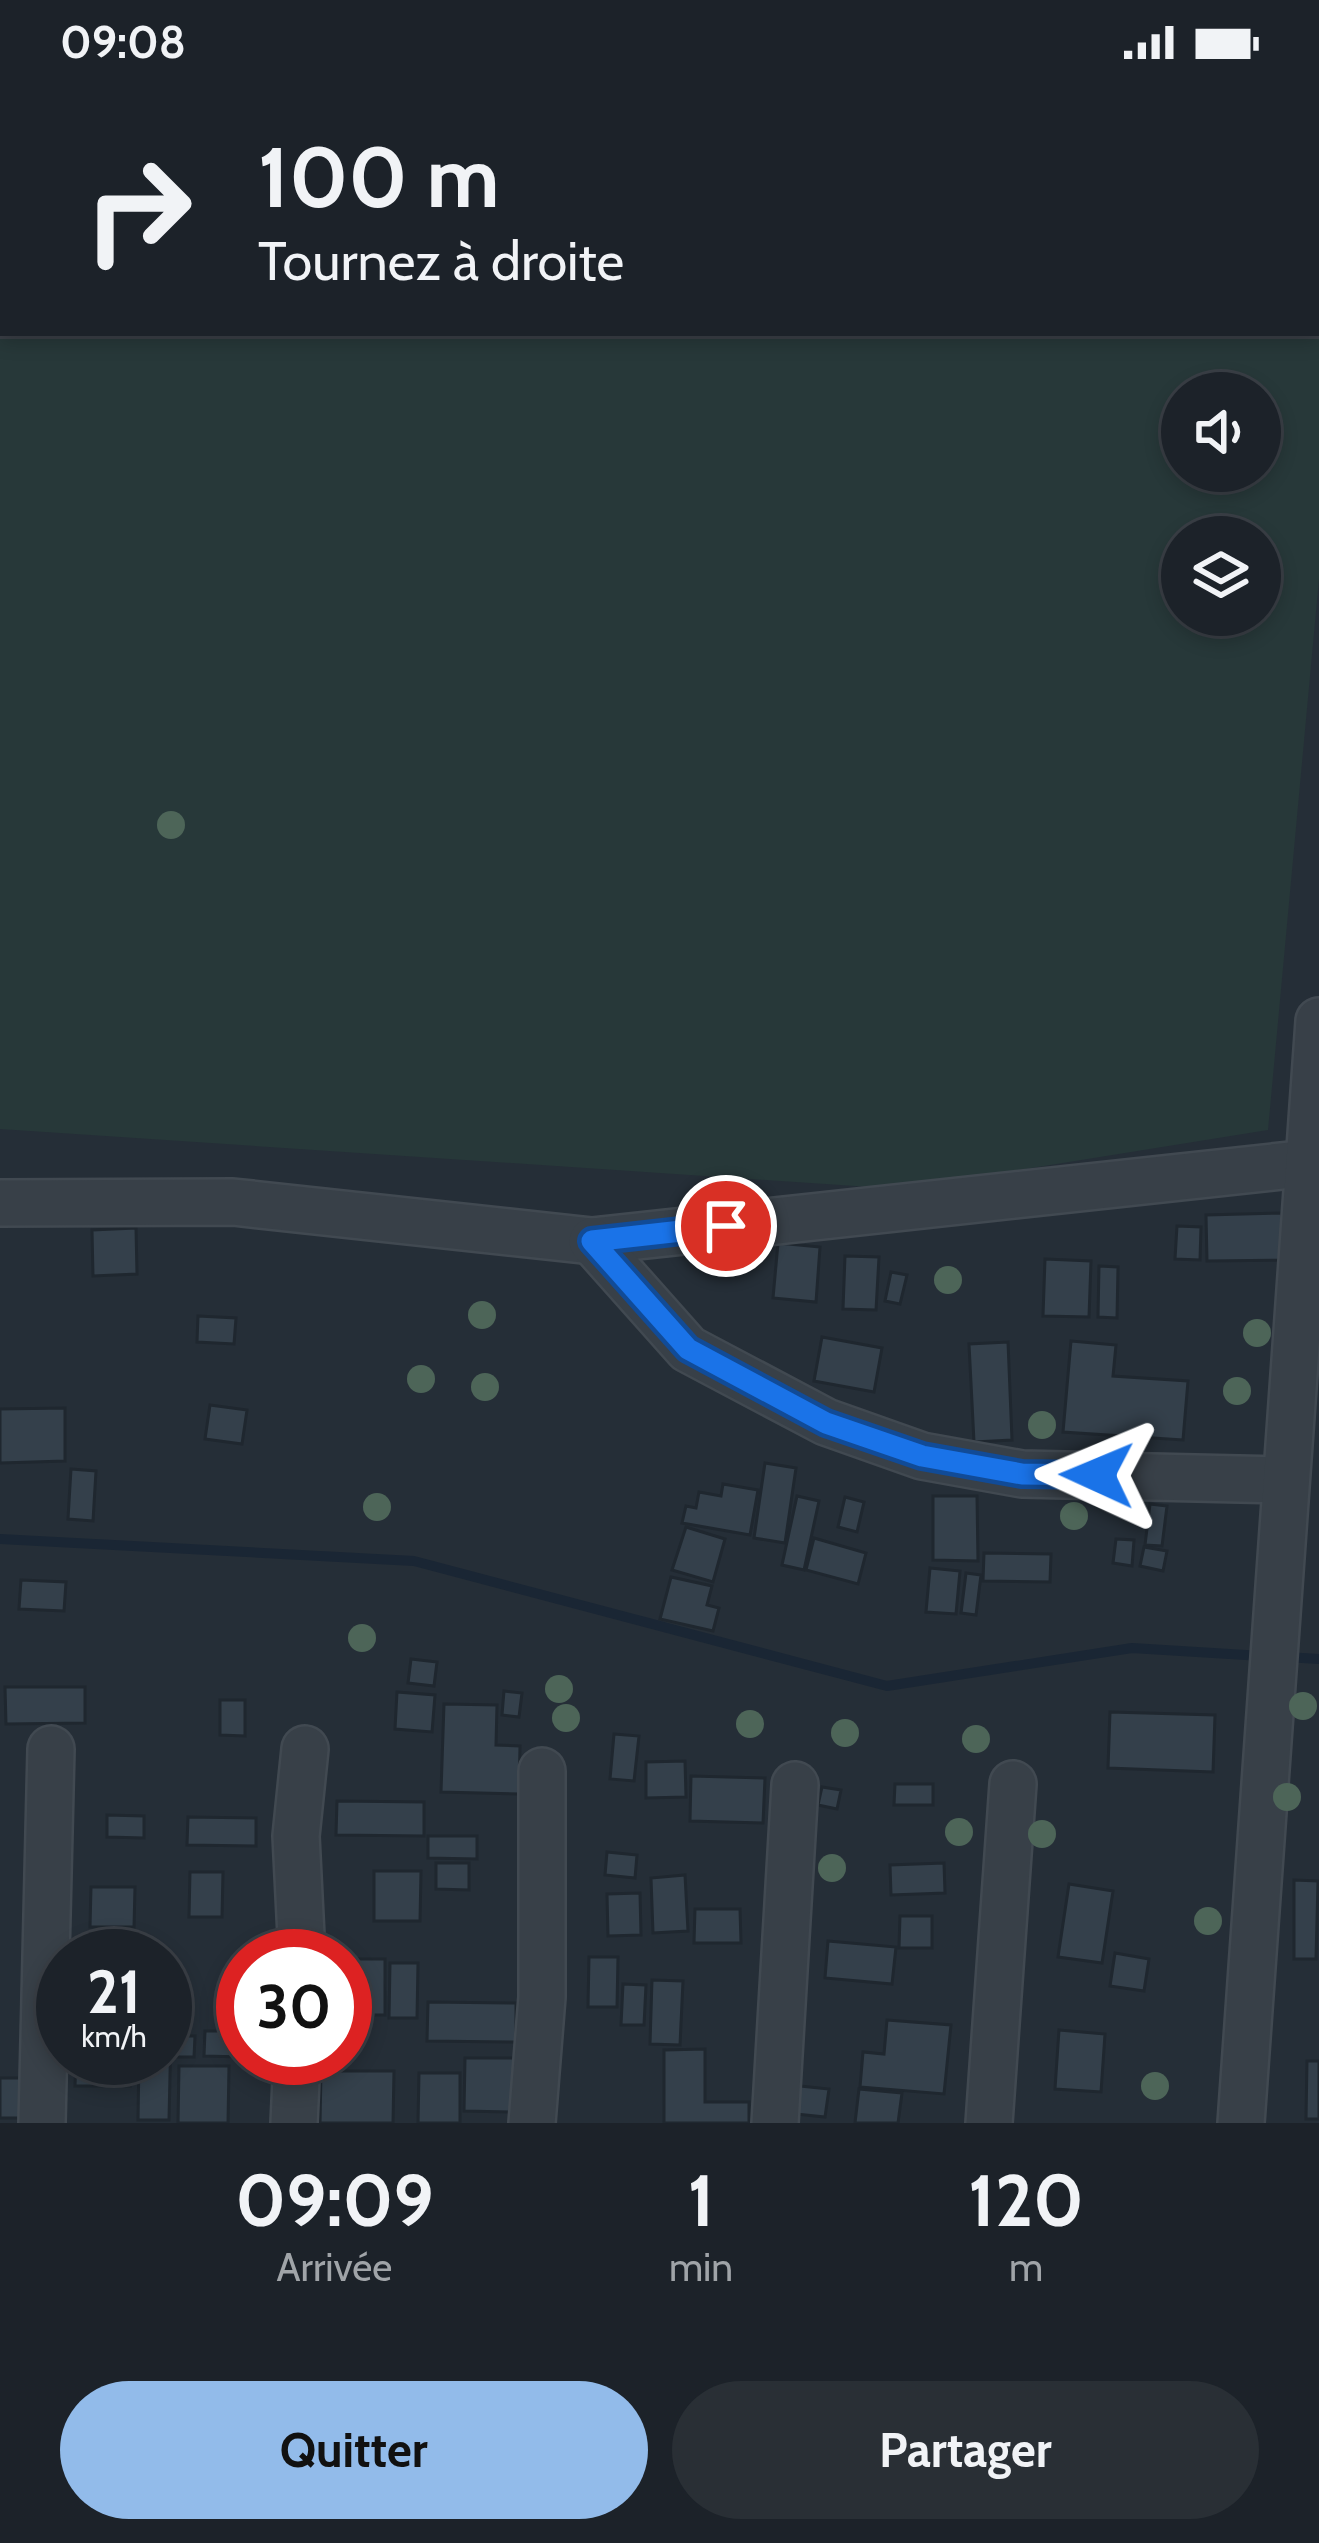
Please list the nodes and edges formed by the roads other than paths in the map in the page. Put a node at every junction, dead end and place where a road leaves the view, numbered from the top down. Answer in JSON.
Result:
{"nodes":[{"id":1,"x":1319,"y":1021,"type":"edge"},
{"id":2,"x":1309,"y":1163,"type":"junction"},
{"id":3,"x":0,"y":1203,"type":"edge"},
{"id":4,"x":592,"y":1241,"type":"junction"},
{"id":5,"x":1286,"y":1480,"type":"junction"},
{"id":6,"x":50,"y":1749,"type":"dead end"},
{"id":7,"x":305,"y":1749,"type":"dead end"},
{"id":8,"x":542,"y":1771,"type":"dead end"},
{"id":9,"x":1013,"y":1784,"type":"dead end"},
{"id":10,"x":795,"y":1785,"type":"dead end"},
{"id":11,"x":301,"y":1929,"type":"edge"},
{"id":12,"x":296,"y":2085,"type":"edge"},
{"id":13,"x":42,"y":2123,"type":"edge"},
{"id":14,"x":294,"y":2123,"type":"edge"},
{"id":15,"x":532,"y":2123,"type":"edge"},
{"id":16,"x":775,"y":2123,"type":"edge"},
{"id":17,"x":989,"y":2123,"type":"edge"},
{"id":18,"x":1242,"y":2123,"type":"edge"}],
"edges":[{"from":1,"to":2,"type":"street"},
{"from":2,"to":4,"type":"street"},
{"from":2,"to":5,"type":"street"},
{"from":3,"to":4,"type":"street"},
{"from":4,"to":5,"type":"street"},
{"from":5,"to":18,"type":"street"},
{"from":6,"to":13,"type":"street"},
{"from":7,"to":11,"type":"street"},
{"from":8,"to":15,"type":"street"},
{"from":9,"to":17,"type":"street"},
{"from":10,"to":16,"type":"street"},
{"from":12,"to":14,"type":"street"}]}
